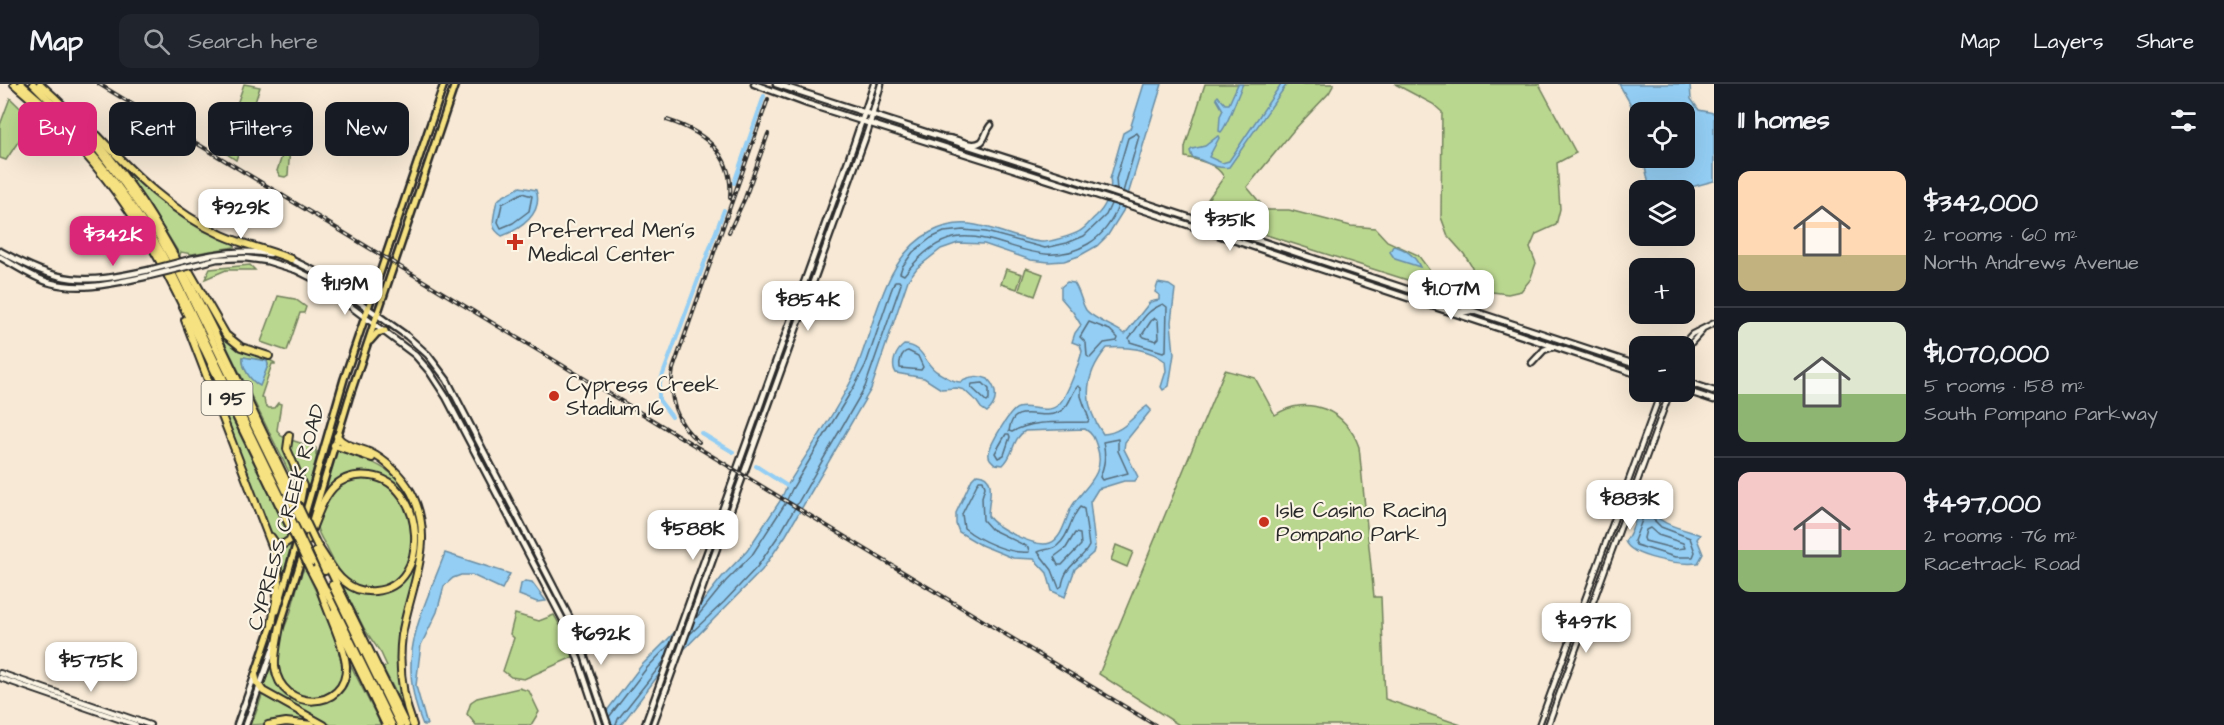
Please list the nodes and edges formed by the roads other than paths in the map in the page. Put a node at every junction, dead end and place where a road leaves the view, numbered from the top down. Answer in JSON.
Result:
{"nodes":[{"id":1,"x":14,"y":84,"type":"edge"},
{"id":2,"x":21,"y":84,"type":"edge"},
{"id":3,"x":33,"y":84,"type":"edge"},
{"id":4,"x":40,"y":84,"type":"edge"},
{"id":5,"x":444,"y":84,"type":"edge"},
{"id":6,"x":452,"y":84,"type":"edge"},
{"id":7,"x":754,"y":84,"type":"edge"},
{"id":8,"x":776,"y":84,"type":"edge"},
{"id":9,"x":874,"y":84,"type":"edge"},
{"id":10,"x":881,"y":84,"type":"edge"},
{"id":11,"x":58,"y":102,"type":"edge"},
{"id":12,"x":865,"y":113,"type":"junction"},
{"id":13,"x":872,"y":115,"type":"junction"},
{"id":14,"x":862,"y":121,"type":"junction"},
{"id":15,"x":870,"y":124,"type":"junction"},
{"id":16,"x":991,"y":125,"type":"dead end"},
{"id":17,"x":97,"y":135,"type":"edge"},
{"id":18,"x":943,"y":138,"type":"junction"},
{"id":19,"x":97,"y":143,"type":"edge"},
{"id":20,"x":159,"y":226,"type":"junction"},
{"id":21,"x":0,"y":251,"type":"edge"},
{"id":22,"x":0,"y":257,"type":"edge"},
{"id":23,"x":291,"y":260,"type":"junction"},
{"id":24,"x":165,"y":269,"type":"junction"},
{"id":25,"x":149,"y":273,"type":"junction"},
{"id":26,"x":374,"y":292,"type":"junction"},
{"id":27,"x":352,"y":296,"type":"junction"},
{"id":28,"x":1423,"y":304,"type":"junction"},
{"id":29,"x":368,"y":308,"type":"junction"},
{"id":30,"x":1470,"y":311,"type":"junction"},
{"id":31,"x":377,"y":314,"type":"junction"},
{"id":32,"x":365,"y":317,"type":"junction"},
{"id":33,"x":374,"y":323,"type":"junction"},
{"id":34,"x":1714,"y":323,"type":"edge"},
{"id":35,"x":1704,"y":329,"type":"junction"},
{"id":36,"x":385,"y":331,"type":"junction"},
{"id":37,"x":1690,"y":336,"type":"edge"},
{"id":38,"x":1695,"y":339,"type":"edge"},
{"id":39,"x":367,"y":345,"type":"junction"},
{"id":40,"x":1555,"y":347,"type":"junction"},
{"id":41,"x":269,"y":356,"type":"dead end"},
{"id":42,"x":1629,"y":362,"type":"edge"},
{"id":43,"x":1532,"y":363,"type":"dead end"},
{"id":44,"x":1629,"y":371,"type":"edge"},
{"id":45,"x":1695,"y":385,"type":"edge"},
{"id":46,"x":1714,"y":391,"type":"edge"},
{"id":47,"x":1695,"y":394,"type":"edge"},
{"id":48,"x":1714,"y":400,"type":"edge"},
{"id":49,"x":1657,"y":402,"type":"edge"},
{"id":50,"x":1666,"y":402,"type":"edge"},
{"id":51,"x":289,"y":435,"type":"dead end"},
{"id":52,"x":337,"y":436,"type":"junction"},
{"id":53,"x":325,"y":445,"type":"junction"},
{"id":54,"x":747,"y":445,"type":"junction"},
{"id":55,"x":333,"y":448,"type":"junction"},
{"id":56,"x":753,"y":448,"type":"junction"},
{"id":57,"x":388,"y":466,"type":"junction"},
{"id":58,"x":296,"y":506,"type":"junction"},
{"id":59,"x":262,"y":518,"type":"junction"},
{"id":60,"x":291,"y":523,"type":"junction"},
{"id":61,"x":307,"y":541,"type":"junction"},
{"id":62,"x":316,"y":548,"type":"junction"},
{"id":63,"x":320,"y":588,"type":"junction"},
{"id":64,"x":272,"y":624,"type":"junction"},
{"id":65,"x":280,"y":626,"type":"junction"},
{"id":66,"x":0,"y":673,"type":"edge"},
{"id":67,"x":255,"y":675,"type":"junction"},
{"id":68,"x":0,"y":678,"type":"edge"},
{"id":69,"x":259,"y":688,"type":"junction"},
{"id":70,"x":659,"y":688,"type":"junction"},
{"id":71,"x":666,"y":690,"type":"junction"},
{"id":72,"x":136,"y":725,"type":"edge"},
{"id":73,"x":150,"y":725,"type":"edge"},
{"id":74,"x":237,"y":725,"type":"edge"},
{"id":75,"x":246,"y":725,"type":"edge"},
{"id":76,"x":268,"y":725,"type":"edge"},
{"id":77,"x":312,"y":725,"type":"edge"},
{"id":78,"x":324,"y":725,"type":"edge"},
{"id":79,"x":386,"y":725,"type":"edge"},
{"id":80,"x":392,"y":725,"type":"edge"},
{"id":81,"x":400,"y":725,"type":"edge"},
{"id":82,"x":405,"y":725,"type":"edge"},
{"id":83,"x":413,"y":725,"type":"edge"},
{"id":84,"x":600,"y":725,"type":"edge"},
{"id":85,"x":608,"y":725,"type":"edge"},
{"id":86,"x":645,"y":725,"type":"edge"},
{"id":87,"x":653,"y":725,"type":"edge"},
{"id":88,"x":1539,"y":725,"type":"edge"},
{"id":89,"x":1548,"y":725,"type":"edge"}],
"edges":[{"from":1,"to":24,"type":"highway","number":"I 95"},
{"from":2,"to":60,"type":"highway"},
{"from":3,"to":58,"type":"highway"},
{"from":4,"to":11,"type":"highway","number":"I 95"},
{"from":5,"to":26,"type":"main road","name":"CYPRESS CREEK ROAD"},
{"from":6,"to":31,"type":"main road","name":"CYPRESS CREEK ROAD"},
{"from":7,"to":14,"type":"main road"},
{"from":8,"to":12,"type":"main road"},
{"from":9,"to":12,"type":"main road"},
{"from":10,"to":13,"type":"main road"},
{"from":12,"to":13,"type":"main road"},
{"from":12,"to":14,"type":"main road"},
{"from":13,"to":15,"type":"main road"},
{"from":13,"to":18,"type":"main road"},
{"from":14,"to":15,"type":"main road"},
{"from":14,"to":54,"type":"main road"},
{"from":15,"to":28,"type":"main road"},
{"from":15,"to":56,"type":"main road"},
{"from":16,"to":18,"type":"main road"},
{"from":17,"to":23,"type":"highway"},
{"from":18,"to":30,"type":"main road"},
{"from":19,"to":20,"type":"highway","number":"I 95"},
{"from":20,"to":41,"type":"highway"},
{"from":20,"to":58,"type":"highway","number":"I 95"},
{"from":21,"to":25,"type":"main road"},
{"from":22,"to":25,"type":"main road"},
{"from":23,"to":25,"type":"main road","bridge":true},
{"from":23,"to":27,"type":"main road"},
{"from":24,"to":59,"type":"highway"},
{"from":24,"to":60,"type":"highway","number":"I 95"},
{"from":25,"to":32,"type":"main road","bridge":true},
{"from":26,"to":27,"type":"main road"},
{"from":26,"to":29,"type":"main road","name":"CYPRESS CREEK ROAD"},
{"from":27,"to":29,"type":"main road"},
{"from":28,"to":30,"type":"main road"},
{"from":28,"to":40,"type":"main road"},
{"from":29,"to":31,"type":"main road"},
{"from":29,"to":32,"type":"main road","name":"CYPRESS CREEK ROAD"},
{"from":30,"to":42,"type":"main road"},
{"from":31,"to":33,"type":"main road","name":"CYPRESS CREEK ROAD"},
{"from":31,"to":85,"type":"main road"},
{"from":32,"to":33,"type":"main road"},
{"from":32,"to":53,"type":"main road","name":"CYPRESS CREEK ROAD"},
{"from":33,"to":36,"type":"main road"},
{"from":33,"to":39,"type":"main road","name":"CYPRESS CREEK ROAD"},
{"from":34,"to":35,"type":"street"},
{"from":35,"to":37,"type":"street"},
{"from":35,"to":38,"type":"street"},
{"from":36,"to":39,"type":"main road"},
{"from":36,"to":84,"type":"main road"},
{"from":39,"to":52,"type":"main road","name":"CYPRESS CREEK ROAD"},
{"from":40,"to":43,"type":"main road"},
{"from":40,"to":44,"type":"main road"},
{"from":45,"to":46,"type":"main road"},
{"from":47,"to":48,"type":"main road"},
{"from":49,"to":88,"type":"street"},
{"from":50,"to":89,"type":"street"},
{"from":51,"to":59,"type":"highway"},
{"from":52,"to":55,"type":"main road","name":"CYPRESS CREEK ROAD"},
{"from":52,"to":57,"type":"highway"},
{"from":53,"to":55,"type":"main road"},
{"from":53,"to":64,"type":"main road","name":"CYPRESS CREEK ROAD"},
{"from":54,"to":56,"type":"main road"},
{"from":54,"to":70,"type":"main road"},
{"from":55,"to":57,"type":"highway"},
{"from":55,"to":61,"type":"main road","name":"CYPRESS CREEK ROAD"},
{"from":56,"to":71,"type":"main road"},
{"from":57,"to":83,"type":"highway"},
{"from":58,"to":62,"type":"highway","number":"I 95","bridge":true},
{"from":59,"to":64,"type":"highway"},
{"from":60,"to":63,"type":"highway","number":"I 95","bridge":true},
{"from":60,"to":80,"type":"highway","bridge":true},
{"from":61,"to":62,"type":"highway"},
{"from":61,"to":65,"type":"main road","name":"CYPRESS CREEK ROAD"},
{"from":62,"to":81,"type":"highway"},
{"from":62,"to":82,"type":"highway","number":"I 95"},
{"from":63,"to":65,"type":"highway"},
{"from":63,"to":79,"type":"highway","number":"I 95"},
{"from":64,"to":67,"type":"main road","name":"CYPRESS CREEK ROAD"},
{"from":65,"to":69,"type":"main road","name":"CYPRESS CREEK ROAD"},
{"from":66,"to":73,"type":"street"},
{"from":67,"to":69,"type":"highway"},
{"from":67,"to":74,"type":"main road","name":"CYPRESS CREEK ROAD"},
{"from":68,"to":72,"type":"street"},
{"from":69,"to":75,"type":"main road","name":"CYPRESS CREEK ROAD"},
{"from":69,"to":78,"type":"highway"},
{"from":70,"to":71,"type":"main road"},
{"from":70,"to":86,"type":"main road"},
{"from":71,"to":87,"type":"main road"},
{"from":76,"to":77,"type":"highway"}]}
